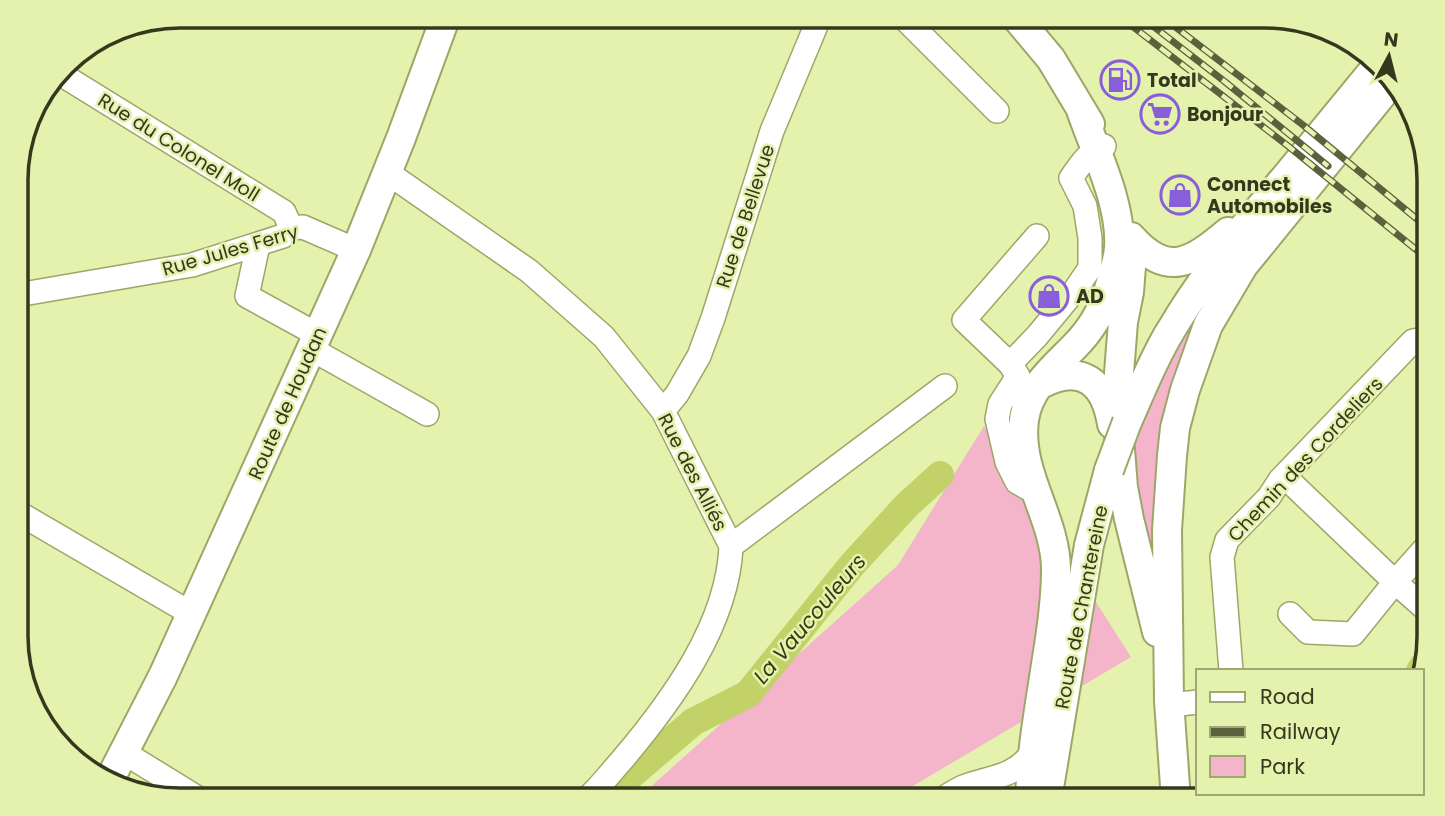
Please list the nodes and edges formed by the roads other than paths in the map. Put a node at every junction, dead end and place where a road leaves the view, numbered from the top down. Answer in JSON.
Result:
{"nodes":[{"id":1,"x":442,"y":28,"type":"edge"},
{"id":2,"x":815,"y":28,"type":"edge"},
{"id":3,"x":914,"y":28,"type":"edge"},
{"id":4,"x":1026,"y":28,"type":"edge"},
{"id":5,"x":68,"y":78,"type":"edge"},
{"id":6,"x":1356,"y":91,"type":"edge"},
{"id":7,"x":1386,"y":91,"type":"edge"},
{"id":8,"x":997,"y":111,"type":"dead end"},
{"id":9,"x":1099,"y":148,"type":"junction"},
{"id":10,"x":388,"y":173,"type":"junction"},
{"id":11,"x":1265,"y":201,"type":"junction"},
{"id":12,"x":291,"y":228,"type":"junction"},
{"id":13,"x":1037,"y":236,"type":"dead end"},
{"id":14,"x":1131,"y":237,"type":"junction"},
{"id":15,"x":258,"y":245,"type":"junction"},
{"id":16,"x":356,"y":250,"type":"junction"},
{"id":17,"x":28,"y":293,"type":"edge"},
{"id":18,"x":314,"y":343,"type":"junction"},
{"id":19,"x":1417,"y":344,"type":"edge"},
{"id":20,"x":1023,"y":374,"type":"junction"},
{"id":21,"x":945,"y":386,"type":"dead end"},
{"id":22,"x":663,"y":411,"type":"junction"},
{"id":23,"x":428,"y":414,"type":"dead end"},
{"id":24,"x":1284,"y":476,"type":"junction"},
{"id":25,"x":1116,"y":479,"type":"junction"},
{"id":26,"x":28,"y":518,"type":"edge"},
{"id":27,"x":731,"y":546,"type":"junction"},
{"id":28,"x":1417,"y":557,"type":"edge"},
{"id":29,"x":1395,"y":582,"type":"junction"},
{"id":30,"x":1417,"y":601,"type":"edge"},
{"id":31,"x":191,"y":614,"type":"junction"},
{"id":32,"x":1290,"y":614,"type":"dead end"},
{"id":33,"x":1231,"y":669,"type":"edge"},
{"id":34,"x":1196,"y":702,"type":"edge"},
{"id":35,"x":1170,"y":703,"type":"junction"},
{"id":36,"x":123,"y":752,"type":"junction"},
{"id":37,"x":1032,"y":753,"type":"junction"},
{"id":38,"x":113,"y":772,"type":"edge"},
{"id":39,"x":986,"y":781,"type":"junction"},
{"id":40,"x":182,"y":788,"type":"edge"},
{"id":41,"x":596,"y":788,"type":"edge"},
{"id":42,"x":961,"y":788,"type":"edge"},
{"id":43,"x":1002,"y":788,"type":"edge"},
{"id":44,"x":1031,"y":788,"type":"edge"},
{"id":45,"x":1049,"y":788,"type":"edge"},
{"id":46,"x":1176,"y":788,"type":"edge"}],
"edges":[{"from":1,"to":10,"type":"main road","name":"Route de Houdan"},
{"from":2,"to":22,"type":"street","name":"Rue de Bellevue"},
{"from":3,"to":8,"type":"street"},
{"from":4,"to":9,"type":"main road"},
{"from":5,"to":12,"type":"street","name":"Rue du Colonel Moll"},
{"from":6,"to":11,"type":"main road","name":"Route de Chantereine"},
{"from":7,"to":35,"type":"main road"},
{"from":9,"to":14,"type":"main road"},
{"from":9,"to":20,"type":"main road"},
{"from":10,"to":16,"type":"main road","name":"Route de Houdan"},
{"from":10,"to":22,"type":"street","name":"Rue des Alliés"},
{"from":11,"to":14,"type":"main road"},
{"from":11,"to":25,"type":"main road","name":"Route de Chantereine","bridge":true},
{"from":12,"to":15,"type":"street","name":"Rue Jules Ferry"},
{"from":12,"to":16,"type":"street","name":"Rue Jules Ferry"},
{"from":13,"to":20,"type":"street"},
{"from":14,"to":25,"type":"main road"},
{"from":15,"to":17,"type":"street","name":"Rue Jules Ferry"},
{"from":15,"to":18,"type":"street"},
{"from":16,"to":18,"type":"main road","name":"Route de Houdan"},
{"from":18,"to":23,"type":"street"},
{"from":18,"to":31,"type":"main road","name":"Route de Houdan"},
{"from":19,"to":24,"type":"street","name":"Chemin des Cordeliers"},
{"from":20,"to":25,"type":"main road"},
{"from":20,"to":37,"type":"main road"},
{"from":21,"to":27,"type":"street","name":"Rue des Alliés"},
{"from":22,"to":27,"type":"street","name":"Rue des Alliés"},
{"from":24,"to":29,"type":"street"},
{"from":24,"to":33,"type":"street","name":"Chemin des Cordeliers"},
{"from":25,"to":35,"type":"main road"},
{"from":25,"to":45,"type":"main road","name":"Route de Chantereine"},
{"from":26,"to":31,"type":"street"},
{"from":27,"to":41,"type":"street"},
{"from":28,"to":29,"type":"street"},
{"from":29,"to":30,"type":"street"},
{"from":29,"to":32,"type":"street"},
{"from":31,"to":36,"type":"main road","name":"Route de Houdan"},
{"from":34,"to":35,"type":"street"},
{"from":35,"to":46,"type":"main road"},
{"from":36,"to":38,"type":"main road","name":"Route de Houdan"},
{"from":36,"to":40,"type":"street"},
{"from":37,"to":39,"type":"street"},
{"from":37,"to":44,"type":"main road"},
{"from":39,"to":42,"type":"street"},
{"from":39,"to":43,"type":"street"}]}
